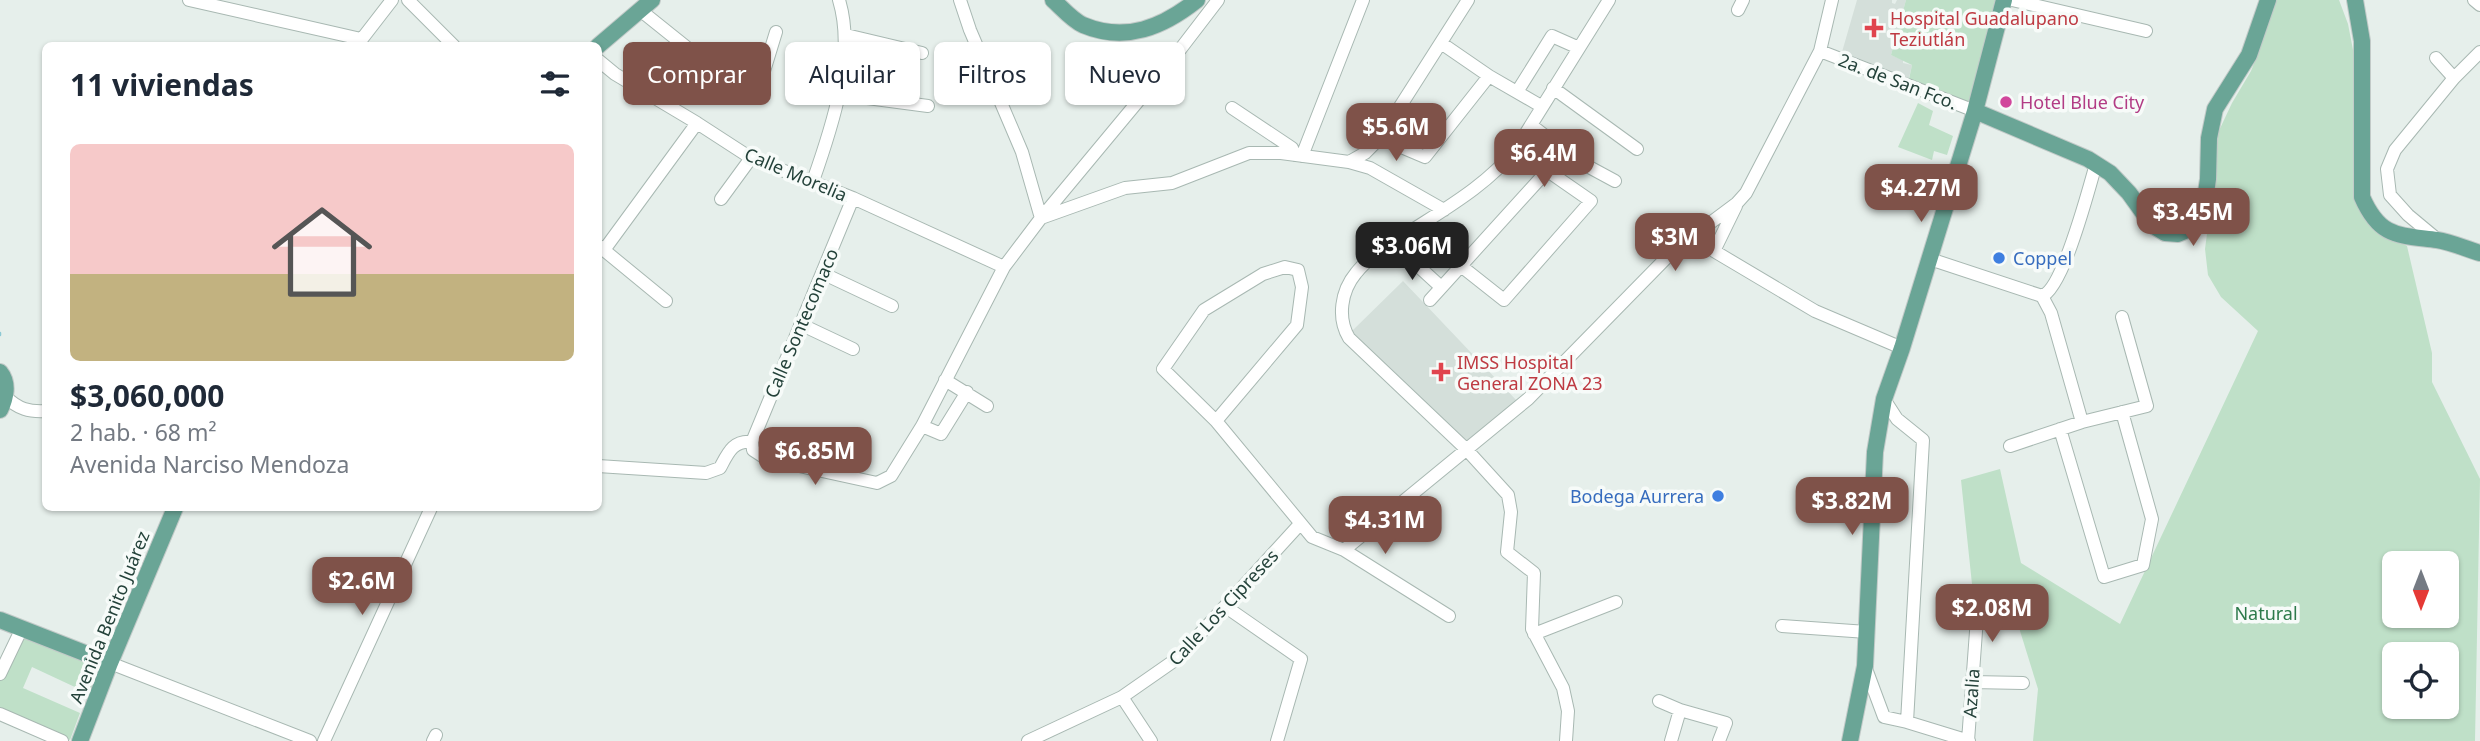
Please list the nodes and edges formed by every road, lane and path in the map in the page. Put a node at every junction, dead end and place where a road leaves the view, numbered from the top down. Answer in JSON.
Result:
{"nodes":[{"id":1,"x":189,"y":0,"type":"edge"},
{"id":2,"x":392,"y":0,"type":"edge"},
{"id":3,"x":408,"y":0,"type":"edge"},
{"id":4,"x":839,"y":0,"type":"edge"},
{"id":5,"x":960,"y":0,"type":"edge"},
{"id":6,"x":1053,"y":0,"type":"edge"},
{"id":7,"x":1197,"y":0,"type":"edge"},
{"id":8,"x":1218,"y":0,"type":"edge"},
{"id":9,"x":1363,"y":0,"type":"edge"},
{"id":10,"x":1468,"y":0,"type":"edge"},
{"id":11,"x":1609,"y":0,"type":"edge"},
{"id":12,"x":1832,"y":0,"type":"edge"},
{"id":13,"x":2004,"y":0,"type":"edge"},
{"id":14,"x":2012,"y":0,"type":"edge"},
{"id":15,"x":2268,"y":0,"type":"edge"},
{"id":16,"x":2355,"y":0,"type":"edge"},
{"id":17,"x":2473,"y":0,"type":"edge"},
{"id":18,"x":646,"y":5,"type":"edge"},
{"id":19,"x":2480,"y":5,"type":"edge"},
{"id":20,"x":2146,"y":31,"type":"dead end"},
{"id":21,"x":776,"y":32,"type":"dead end"},
{"id":22,"x":846,"y":35,"type":"junction"},
{"id":23,"x":359,"y":42,"type":"edge"},
{"id":24,"x":450,"y":42,"type":"edge"},
{"id":25,"x":845,"y":42,"type":"edge"},
{"id":26,"x":602,"y":43,"type":"edge"},
{"id":27,"x":1441,"y":43,"type":"junction"},
{"id":28,"x":1579,"y":48,"type":"junction"},
{"id":29,"x":1820,"y":51,"type":"junction"},
{"id":30,"x":2480,"y":52,"type":"edge"},
{"id":31,"x":922,"y":53,"type":"dead end"},
{"id":32,"x":2436,"y":58,"type":"dead end"},
{"id":33,"x":602,"y":63,"type":"edge"},
{"id":34,"x":1489,"y":76,"type":"junction"},
{"id":35,"x":2454,"y":78,"type":"junction"},
{"id":36,"x":1553,"y":88,"type":"junction"},
{"id":37,"x":1517,"y":92,"type":"junction"},
{"id":38,"x":834,"y":105,"type":"edge"},
{"id":39,"x":920,"y":105,"type":"edge"},
{"id":40,"x":928,"y":106,"type":"dead end"},
{"id":41,"x":1542,"y":106,"type":"junction"},
{"id":42,"x":1232,"y":108,"type":"dead end"},
{"id":43,"x":1975,"y":111,"type":"junction"},
{"id":44,"x":697,"y":123,"type":"junction"},
{"id":45,"x":1531,"y":125,"type":"junction"},
{"id":46,"x":1380,"y":138,"type":"junction"},
{"id":47,"x":1516,"y":149,"type":"junction"},
{"id":48,"x":1637,"y":149,"type":"dead end"},
{"id":49,"x":1299,"y":155,"type":"junction"},
{"id":50,"x":751,"y":158,"type":"junction"},
{"id":51,"x":1349,"y":162,"type":"junction"},
{"id":52,"x":2096,"y":164,"type":"junction"},
{"id":53,"x":1547,"y":171,"type":"junction"},
{"id":54,"x":813,"y":181,"type":"junction"},
{"id":55,"x":1615,"y":181,"type":"dead end"},
{"id":56,"x":853,"y":198,"type":"junction"},
{"id":57,"x":722,"y":199,"type":"dead end"},
{"id":58,"x":1737,"y":203,"type":"junction"},
{"id":59,"x":1444,"y":210,"type":"junction"},
{"id":60,"x":1041,"y":218,"type":"junction"},
{"id":61,"x":2438,"y":241,"type":"junction"},
{"id":62,"x":602,"y":247,"type":"edge"},
{"id":63,"x":602,"y":249,"type":"edge"},
{"id":64,"x":1404,"y":253,"type":"dead end"},
{"id":65,"x":2480,"y":253,"type":"edge"},
{"id":66,"x":1930,"y":259,"type":"junction"},
{"id":67,"x":1461,"y":266,"type":"junction"},
{"id":68,"x":1004,"y":267,"type":"junction"},
{"id":69,"x":822,"y":273,"type":"junction"},
{"id":70,"x":1441,"y":287,"type":"junction"},
{"id":71,"x":2042,"y":296,"type":"junction"},
{"id":72,"x":1430,"y":300,"type":"dead end"},
{"id":73,"x":666,"y":301,"type":"dead end"},
{"id":74,"x":892,"y":306,"type":"dead end"},
{"id":75,"x":2122,"y":317,"type":"dead end"},
{"id":76,"x":800,"y":324,"type":"junction"},
{"id":77,"x":1902,"y":348,"type":"junction"},
{"id":78,"x":853,"y":349,"type":"dead end"},
{"id":79,"x":0,"y":372,"type":"edge"},
{"id":80,"x":945,"y":380,"type":"junction"},
{"id":81,"x":967,"y":392,"type":"junction"},
{"id":82,"x":1884,"y":399,"type":"junction"},
{"id":83,"x":3,"y":403,"type":"edge"},
{"id":84,"x":987,"y":406,"type":"dead end"},
{"id":85,"x":42,"y":411,"type":"edge"},
{"id":86,"x":2122,"y":412,"type":"junction"},
{"id":87,"x":1216,"y":421,"type":"junction"},
{"id":88,"x":2082,"y":422,"type":"junction"},
{"id":89,"x":922,"y":426,"type":"junction"},
{"id":90,"x":2060,"y":429,"type":"junction"},
{"id":91,"x":753,"y":446,"type":"junction"},
{"id":92,"x":2010,"y":446,"type":"dead end"},
{"id":93,"x":1467,"y":450,"type":"junction"},
{"id":94,"x":602,"y":466,"type":"edge"},
{"id":95,"x":174,"y":511,"type":"edge"},
{"id":96,"x":430,"y":511,"type":"edge"},
{"id":97,"x":1300,"y":524,"type":"junction"},
{"id":98,"x":1344,"y":550,"type":"junction"},
{"id":99,"x":1616,"y":603,"type":"dead end"},
{"id":100,"x":1978,"y":604,"type":"dead end"},
{"id":101,"x":1226,"y":607,"type":"junction"},
{"id":102,"x":1449,"y":616,"type":"dead end"},
{"id":103,"x":0,"y":620,"type":"edge"},
{"id":104,"x":1782,"y":626,"type":"dead end"},
{"id":105,"x":22,"y":628,"type":"junction"},
{"id":106,"x":1867,"y":632,"type":"junction"},
{"id":107,"x":1534,"y":634,"type":"junction"},
{"id":108,"x":110,"y":663,"type":"junction"},
{"id":109,"x":1865,"y":666,"type":"junction"},
{"id":110,"x":0,"y":674,"type":"edge"},
{"id":111,"x":1972,"y":681,"type":"junction"},
{"id":112,"x":2023,"y":683,"type":"dead end"},
{"id":113,"x":1122,"y":697,"type":"junction"},
{"id":114,"x":1658,"y":701,"type":"dead end"},
{"id":115,"x":1680,"y":710,"type":"junction"},
{"id":116,"x":0,"y":714,"type":"edge"},
{"id":117,"x":1907,"y":722,"type":"junction"},
{"id":118,"x":1048,"y":737,"type":"edge"},
{"id":119,"x":1852,"y":740,"type":"edge"},
{"id":120,"x":62,"y":741,"type":"edge"},
{"id":121,"x":80,"y":741,"type":"edge"},
{"id":122,"x":310,"y":741,"type":"edge"},
{"id":123,"x":324,"y":741,"type":"edge"},
{"id":124,"x":1028,"y":741,"type":"edge"},
{"id":125,"x":1151,"y":741,"type":"edge"},
{"id":126,"x":1277,"y":741,"type":"edge"},
{"id":127,"x":1566,"y":741,"type":"edge"},
{"id":128,"x":1671,"y":741,"type":"edge"},
{"id":129,"x":1719,"y":741,"type":"edge"},
{"id":130,"x":1969,"y":741,"type":"edge"}],
"edges":[{"from":1,"to":23,"type":"street"},
{"from":2,"to":23,"type":"street"},
{"from":3,"to":24,"type":"street"},
{"from":4,"to":22,"type":"street"},
{"from":5,"to":60,"type":"street"},
{"from":6,"to":7,"type":"main road"},
{"from":8,"to":60,"type":"street"},
{"from":9,"to":49,"type":"street"},
{"from":10,"to":27,"type":"street"},
{"from":11,"to":28,"type":"street"},
{"from":12,"to":29,"type":"street"},
{"from":13,"to":43,"type":"main road"},
{"from":14,"to":20,"type":"street"},
{"from":15,"to":52,"type":"main road"},
{"from":16,"to":61,"type":"main road"},
{"from":17,"to":19,"type":"street"},
{"from":18,"to":21,"type":"street"},
{"from":18,"to":26,"type":"main road"},
{"from":22,"to":25,"type":"street"},
{"from":22,"to":31,"type":"street"},
{"from":27,"to":34,"type":"street"},
{"from":27,"to":46,"type":"street"},
{"from":28,"to":36,"type":"street"},
{"from":28,"to":37,"type":"street"},
{"from":29,"to":43,"type":"street","name":"2a. de San Fco."},
{"from":29,"to":58,"type":"street"},
{"from":30,"to":35,"type":"street"},
{"from":32,"to":35,"type":"street"},
{"from":33,"to":44,"type":"street","name":"Calle Morelia"},
{"from":34,"to":37,"type":"street"},
{"from":34,"to":46,"type":"street"},
{"from":35,"to":61,"type":"street"},
{"from":36,"to":41,"type":"street"},
{"from":36,"to":48,"type":"street"},
{"from":37,"to":41,"type":"street"},
{"from":38,"to":54,"type":"street"},
{"from":39,"to":40,"type":"street"},
{"from":41,"to":45,"type":"street"},
{"from":42,"to":49,"type":"street"},
{"from":43,"to":52,"type":"main road"},
{"from":43,"to":66,"type":"main road"},
{"from":44,"to":50,"type":"street","name":"Calle Morelia"},
{"from":44,"to":62,"type":"street"},
{"from":45,"to":47,"type":"street"},
{"from":45,"to":55,"type":"street"},
{"from":46,"to":51,"type":"street"},
{"from":47,"to":53,"type":"street"},
{"from":47,"to":59,"type":"street"},
{"from":49,"to":51,"type":"street"},
{"from":49,"to":60,"type":"street"},
{"from":50,"to":54,"type":"street","name":"Calle Morelia"},
{"from":50,"to":57,"type":"street"},
{"from":51,"to":59,"type":"street"},
{"from":52,"to":71,"type":"street"},
{"from":53,"to":67,"type":"street"},
{"from":53,"to":67,"type":"street"},
{"from":54,"to":56,"type":"street","name":"Calle Morelia"},
{"from":56,"to":68,"type":"street","name":"Calle Morelia"},
{"from":56,"to":69,"type":"street","name":"Calle Sontecomaco"},
{"from":58,"to":77,"type":"street"},
{"from":58,"to":93,"type":"street"},
{"from":59,"to":93,"type":"street"},
{"from":60,"to":68,"type":"street"},
{"from":61,"to":65,"type":"main road"},
{"from":63,"to":73,"type":"street"},
{"from":64,"to":70,"type":"street"},
{"from":66,"to":71,"type":"street"},
{"from":66,"to":77,"type":"main road"},
{"from":67,"to":70,"type":"street"},
{"from":68,"to":80,"type":"street"},
{"from":69,"to":74,"type":"street"},
{"from":69,"to":76,"type":"street","name":"Calle Sontecomaco"},
{"from":70,"to":72,"type":"street"},
{"from":71,"to":88,"type":"street"},
{"from":75,"to":86,"type":"street"},
{"from":76,"to":78,"type":"street"},
{"from":76,"to":91,"type":"street","name":"Calle Sontecomaco"},
{"from":77,"to":82,"type":"main road"},
{"from":79,"to":83,"type":"main road"},
{"from":80,"to":81,"type":"street"},
{"from":80,"to":89,"type":"street"},
{"from":81,"to":84,"type":"street"},
{"from":81,"to":89,"type":"street"},
{"from":82,"to":106,"type":"main road"},
{"from":82,"to":117,"type":"street"},
{"from":83,"to":85,"type":"street"},
{"from":86,"to":88,"type":"street"},
{"from":86,"to":90,"type":"street"},
{"from":87,"to":87,"type":"street"},
{"from":87,"to":97,"type":"street"},
{"from":88,"to":90,"type":"street"},
{"from":89,"to":91,"type":"street"},
{"from":90,"to":92,"type":"street"},
{"from":91,"to":94,"type":"street"},
{"from":93,"to":98,"type":"street"},
{"from":93,"to":107,"type":"street"},
{"from":95,"to":108,"type":"main road","name":"Avenida Benito Juárez"},
{"from":96,"to":123,"type":"street"},
{"from":97,"to":98,"type":"street"},
{"from":97,"to":101,"type":"street","name":"Calle Los Cipreses"},
{"from":98,"to":102,"type":"street"},
{"from":99,"to":107,"type":"street"},
{"from":100,"to":111,"type":"street","name":"Azalia"},
{"from":101,"to":113,"type":"street","name":"Calle Los Cipreses"},
{"from":101,"to":126,"type":"street"},
{"from":103,"to":105,"type":"main road"},
{"from":104,"to":106,"type":"street"},
{"from":105,"to":108,"type":"main road"},
{"from":105,"to":110,"type":"street"},
{"from":106,"to":109,"type":"main road"},
{"from":107,"to":127,"type":"street"},
{"from":108,"to":121,"type":"main road","name":"Avenida Benito Juárez"},
{"from":108,"to":122,"type":"street"},
{"from":109,"to":117,"type":"street"},
{"from":109,"to":119,"type":"main road"},
{"from":111,"to":112,"type":"street"},
{"from":111,"to":130,"type":"street","name":"Azalia"},
{"from":113,"to":118,"type":"street","name":"Calle Los Cipreses"},
{"from":113,"to":125,"type":"street"},
{"from":114,"to":115,"type":"street"},
{"from":115,"to":128,"type":"street"},
{"from":115,"to":129,"type":"street"},
{"from":116,"to":120,"type":"street"},
{"from":117,"to":130,"type":"street"},
{"from":118,"to":124,"type":"street","name":"Calle Los Cipreses"}]}
